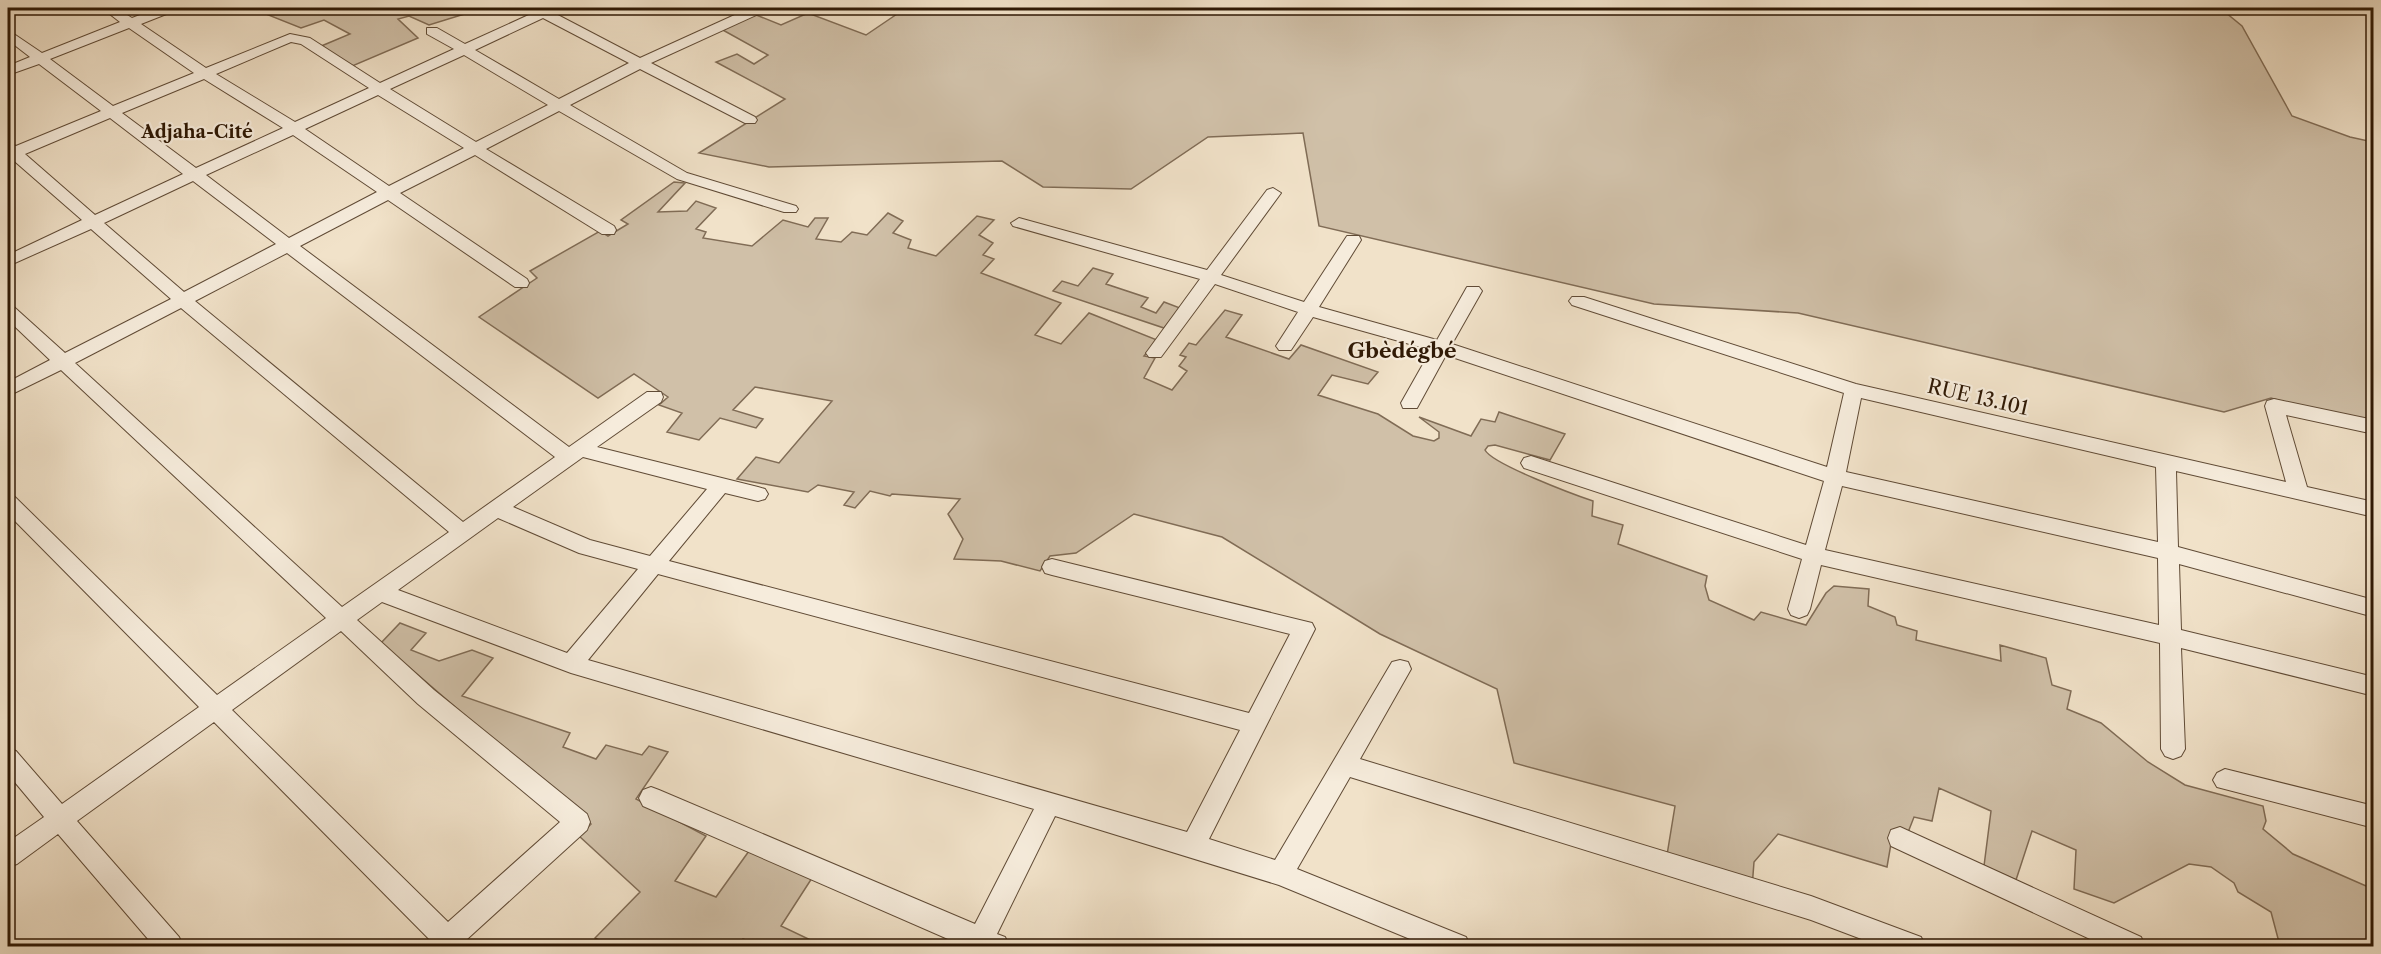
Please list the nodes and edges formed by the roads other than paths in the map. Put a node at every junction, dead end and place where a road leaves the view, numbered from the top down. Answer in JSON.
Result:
{"nodes":[{"id":1,"x":108,"y":8,"type":"edge"},
{"id":2,"x":169,"y":8,"type":"edge"},
{"id":3,"x":760,"y":8,"type":"edge"},
{"id":4,"x":544,"y":9,"type":"edge"},
{"id":5,"x":130,"y":23,"type":"junction"},
{"id":6,"x":432,"y":31,"type":"dead end"},
{"id":7,"x":8,"y":34,"type":"edge"},
{"id":8,"x":464,"y":49,"type":"junction"},
{"id":9,"x":40,"y":58,"type":"junction"},
{"id":10,"x":640,"y":63,"type":"junction"},
{"id":11,"x":8,"y":71,"type":"edge"},
{"id":12,"x":203,"y":72,"type":"junction"},
{"id":13,"x":379,"y":89,"type":"junction"},
{"id":14,"x":559,"y":105,"type":"junction"},
{"id":15,"x":110,"y":111,"type":"junction"},
{"id":16,"x":750,"y":120,"type":"dead end"},
{"id":17,"x":295,"y":129,"type":"junction"},
{"id":18,"x":475,"y":148,"type":"junction"},
{"id":19,"x":10,"y":152,"type":"edge"},
{"id":20,"x":194,"y":174,"type":"junction"},
{"id":21,"x":390,"y":193,"type":"junction"},
{"id":22,"x":1273,"y":193,"type":"dead end"},
{"id":23,"x":790,"y":209,"type":"dead end"},
{"id":24,"x":94,"y":221,"type":"junction"},
{"id":25,"x":1019,"y":223,"type":"dead end"},
{"id":26,"x":608,"y":230,"type":"dead end"},
{"id":27,"x":1353,"y":240,"type":"dead end"},
{"id":28,"x":288,"y":245,"type":"junction"},
{"id":29,"x":8,"y":261,"type":"edge"},
{"id":30,"x":1211,"y":277,"type":"junction"},
{"id":31,"x":521,"y":283,"type":"dead end"},
{"id":32,"x":1473,"y":291,"type":"dead end"},
{"id":33,"x":183,"y":300,"type":"junction"},
{"id":34,"x":1578,"y":301,"type":"dead end"},
{"id":35,"x":1308,"y":310,"type":"junction"},
{"id":36,"x":8,"y":311,"type":"edge"},
{"id":37,"x":1285,"y":346,"type":"dead end"},
{"id":38,"x":1441,"y":347,"type":"junction"},
{"id":39,"x":1155,"y":353,"type":"dead end"},
{"id":40,"x":64,"y":361,"type":"junction"},
{"id":41,"x":8,"y":390,"type":"edge"},
{"id":42,"x":1854,"y":390,"type":"junction"},
{"id":43,"x":654,"y":398,"type":"dead end"},
{"id":44,"x":1410,"y":403,"type":"dead end"},
{"id":45,"x":2373,"y":427,"type":"edge"},
{"id":46,"x":576,"y":454,"type":"junction"},
{"id":47,"x":1531,"y":463,"type":"dead end"},
{"id":48,"x":2166,"y":464,"type":"junction"},
{"id":49,"x":1835,"y":477,"type":"junction"},
{"id":50,"x":721,"y":485,"type":"junction"},
{"id":51,"x":2299,"y":493,"type":"junction"},
{"id":52,"x":758,"y":494,"type":"dead end"},
{"id":53,"x":8,"y":502,"type":"edge"},
{"id":54,"x":497,"y":509,"type":"junction"},
{"id":55,"x":2373,"y":510,"type":"edge"},
{"id":56,"x":463,"y":534,"type":"junction"},
{"id":57,"x":2169,"y":553,"type":"junction"},
{"id":58,"x":1814,"y":555,"type":"junction"},
{"id":59,"x":655,"y":565,"type":"junction"},
{"id":60,"x":1052,"y":567,"type":"dead end"},
{"id":61,"x":380,"y":592,"type":"junction"},
{"id":62,"x":1799,"y":609,"type":"dead end"},
{"id":63,"x":2373,"y":609,"type":"edge"},
{"id":64,"x":340,"y":620,"type":"junction"},
{"id":65,"x":2170,"y":636,"type":"junction"},
{"id":66,"x":571,"y":663,"type":"junction"},
{"id":67,"x":1400,"y":669,"type":"dead end"},
{"id":68,"x":2373,"y":687,"type":"edge"},
{"id":69,"x":215,"y":708,"type":"junction"},
{"id":70,"x":1255,"y":724,"type":"junction"},
{"id":71,"x":2173,"y":749,"type":"dead end"},
{"id":72,"x":8,"y":758,"type":"edge"},
{"id":73,"x":1344,"y":765,"type":"junction"},
{"id":74,"x":2225,"y":780,"type":"dead end"},
{"id":75,"x":651,"y":798,"type":"dead end"},
{"id":76,"x":1050,"y":802,"type":"junction"},
{"id":77,"x":2373,"y":817,"type":"edge"},
{"id":78,"x":61,"y":818,"type":"junction"},
{"id":79,"x":1900,"y":838,"type":"dead end"},
{"id":80,"x":1193,"y":844,"type":"junction"},
{"id":81,"x":8,"y":856,"type":"edge"},
{"id":82,"x":1281,"y":874,"type":"junction"},
{"id":83,"x":447,"y":944,"type":"edge"},
{"id":84,"x":985,"y":944,"type":"edge"},
{"id":85,"x":170,"y":946,"type":"edge"},
{"id":86,"x":1457,"y":946,"type":"edge"},
{"id":87,"x":1912,"y":946,"type":"edge"},
{"id":88,"x":2132,"y":946,"type":"edge"}],
"edges":[{"from":1,"to":5,"type":"street"},
{"from":2,"to":5,"type":"street"},
{"from":3,"to":10,"type":"street"},
{"from":4,"to":8,"type":"street"},
{"from":4,"to":10,"type":"street"},
{"from":5,"to":9,"type":"street"},
{"from":5,"to":12,"type":"street"},
{"from":6,"to":8,"type":"street"},
{"from":7,"to":9,"type":"street"},
{"from":8,"to":13,"type":"street"},
{"from":8,"to":14,"type":"street"},
{"from":9,"to":11,"type":"street"},
{"from":9,"to":15,"type":"street"},
{"from":10,"to":14,"type":"street"},
{"from":10,"to":16,"type":"street"},
{"from":12,"to":13,"type":"street"},
{"from":12,"to":15,"type":"street"},
{"from":12,"to":17,"type":"street"},
{"from":13,"to":17,"type":"street"},
{"from":13,"to":18,"type":"street"},
{"from":14,"to":18,"type":"street"},
{"from":14,"to":23,"type":"street"},
{"from":15,"to":19,"type":"street"},
{"from":15,"to":20,"type":"street"},
{"from":17,"to":20,"type":"street"},
{"from":17,"to":21,"type":"street"},
{"from":18,"to":21,"type":"street"},
{"from":18,"to":26,"type":"street"},
{"from":19,"to":24,"type":"street"},
{"from":20,"to":24,"type":"street"},
{"from":20,"to":28,"type":"street"},
{"from":21,"to":28,"type":"street"},
{"from":21,"to":31,"type":"street"},
{"from":22,"to":30,"type":"street"},
{"from":24,"to":29,"type":"street"},
{"from":24,"to":33,"type":"street"},
{"from":25,"to":30,"type":"street"},
{"from":27,"to":35,"type":"street"},
{"from":28,"to":33,"type":"street"},
{"from":28,"to":46,"type":"street"},
{"from":30,"to":35,"type":"street"},
{"from":30,"to":39,"type":"street"},
{"from":32,"to":38,"type":"street"},
{"from":33,"to":40,"type":"street"},
{"from":33,"to":56,"type":"street"},
{"from":34,"to":42,"type":"street","name":"RUE 13.101"},
{"from":35,"to":37,"type":"street"},
{"from":35,"to":38,"type":"street"},
{"from":36,"to":40,"type":"street"},
{"from":38,"to":44,"type":"street"},
{"from":38,"to":49,"type":"street"},
{"from":40,"to":41,"type":"street"},
{"from":40,"to":64,"type":"street"},
{"from":42,"to":48,"type":"street","name":"RUE 13.101"},
{"from":42,"to":49,"type":"street"},
{"from":43,"to":46,"type":"street"},
{"from":45,"to":51,"type":"street"},
{"from":46,"to":50,"type":"street"},
{"from":46,"to":54,"type":"street"},
{"from":47,"to":58,"type":"street"},
{"from":48,"to":51,"type":"street","name":"RUE 13.101"},
{"from":48,"to":57,"type":"street"},
{"from":49,"to":57,"type":"street"},
{"from":49,"to":58,"type":"street"},
{"from":50,"to":52,"type":"street"},
{"from":50,"to":59,"type":"street"},
{"from":51,"to":55,"type":"street","name":"RUE 13.101"},
{"from":53,"to":69,"type":"street"},
{"from":54,"to":56,"type":"street"},
{"from":54,"to":59,"type":"street"},
{"from":56,"to":61,"type":"street"},
{"from":57,"to":63,"type":"street"},
{"from":57,"to":65,"type":"street"},
{"from":58,"to":62,"type":"street"},
{"from":58,"to":65,"type":"street"},
{"from":59,"to":66,"type":"street"},
{"from":59,"to":70,"type":"street"},
{"from":60,"to":70,"type":"street"},
{"from":61,"to":64,"type":"street"},
{"from":61,"to":66,"type":"street"},
{"from":64,"to":69,"type":"street"},
{"from":64,"to":83,"type":"street"},
{"from":65,"to":68,"type":"street"},
{"from":65,"to":71,"type":"street"},
{"from":66,"to":76,"type":"street"},
{"from":67,"to":73,"type":"street"},
{"from":69,"to":78,"type":"street"},
{"from":69,"to":83,"type":"street"},
{"from":70,"to":80,"type":"street"},
{"from":72,"to":78,"type":"street"},
{"from":73,"to":82,"type":"street"},
{"from":73,"to":87,"type":"street"},
{"from":74,"to":77,"type":"street"},
{"from":75,"to":84,"type":"street"},
{"from":76,"to":80,"type":"street"},
{"from":76,"to":84,"type":"street"},
{"from":78,"to":81,"type":"street"},
{"from":78,"to":85,"type":"street"},
{"from":79,"to":88,"type":"street"},
{"from":80,"to":82,"type":"street"},
{"from":82,"to":86,"type":"street"}]}
